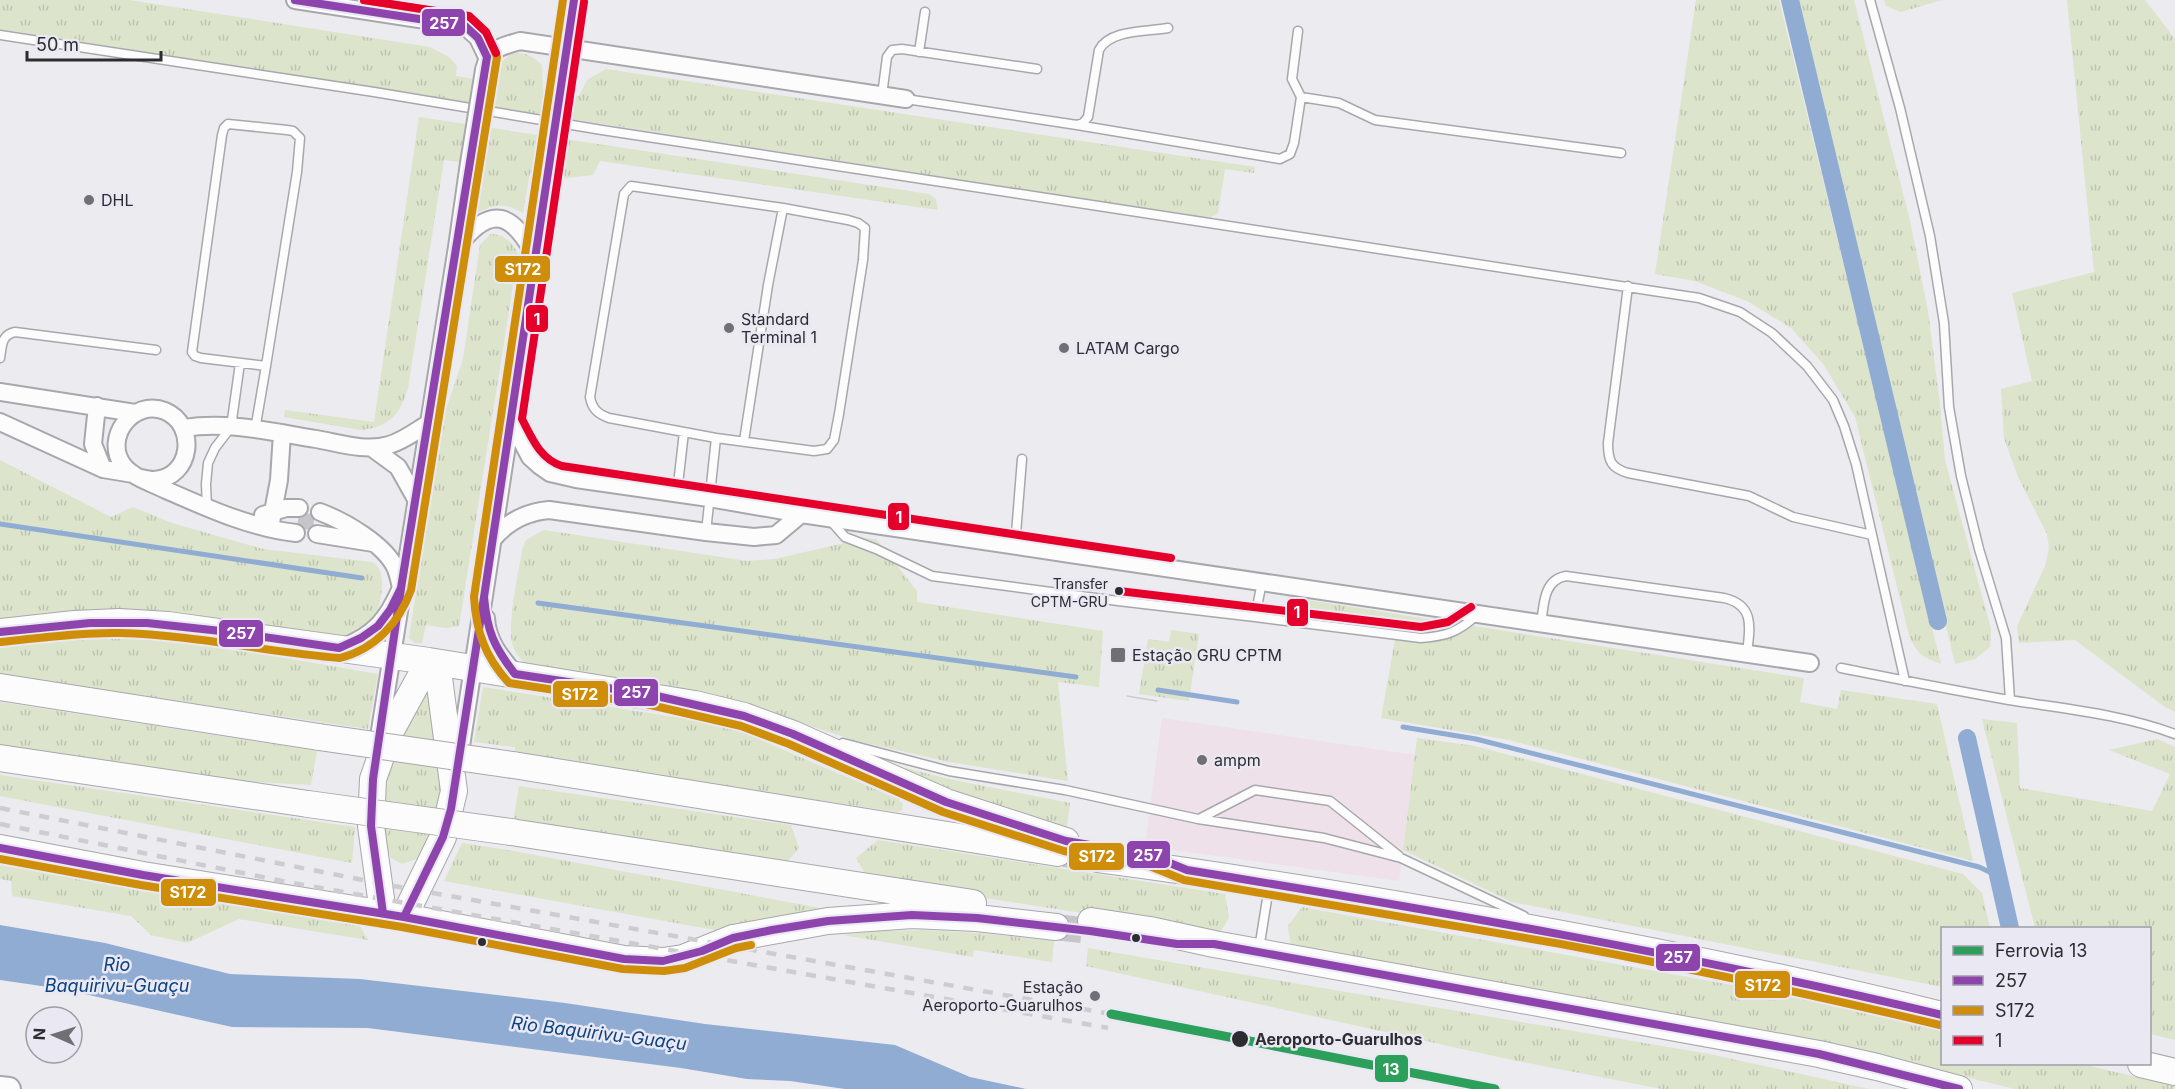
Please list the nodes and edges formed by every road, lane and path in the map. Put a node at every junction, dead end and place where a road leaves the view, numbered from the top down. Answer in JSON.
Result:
{"nodes":[{"id":1,"x":296,"y":0,"type":"edge"},
{"id":2,"x":574,"y":0,"type":"edge"},
{"id":3,"x":1870,"y":0,"type":"edge"},
{"id":4,"x":925,"y":12,"type":"dead end"},
{"id":5,"x":1168,"y":28,"type":"dead end"},
{"id":6,"x":1298,"y":31,"type":"dead end"},
{"id":7,"x":0,"y":35,"type":"edge"},
{"id":8,"x":568,"y":48,"type":"junction"},
{"id":9,"x":919,"y":52,"type":"junction"},
{"id":10,"x":486,"y":63,"type":"junction"},
{"id":11,"x":1037,"y":69,"type":"dead end"},
{"id":12,"x":882,"y":95,"type":"junction"},
{"id":13,"x":1301,"y":97,"type":"junction"},
{"id":14,"x":906,"y":99,"type":"joint"},
{"id":15,"x":1077,"y":125,"type":"junction"},
{"id":16,"x":1621,"y":153,"type":"dead end"},
{"id":17,"x":783,"y":208,"type":"junction"},
{"id":18,"x":457,"y":247,"type":"junction"},
{"id":19,"x":536,"y":257,"type":"junction"},
{"id":20,"x":1628,"y":286,"type":"junction"},
{"id":21,"x":156,"y":350,"type":"dead end"},
{"id":22,"x":0,"y":358,"type":"edge"},
{"id":23,"x":240,"y":363,"type":"junction"},
{"id":24,"x":266,"y":366,"type":"junction"},
{"id":25,"x":0,"y":392,"type":"edge"},
{"id":26,"x":97,"y":406,"type":"junction"},
{"id":27,"x":135,"y":413,"type":"junction"},
{"id":28,"x":511,"y":421,"type":"junction"},
{"id":29,"x":0,"y":422,"type":"edge"},
{"id":30,"x":429,"y":423,"type":"junction"},
{"id":31,"x":231,"y":427,"type":"junction"},
{"id":32,"x":184,"y":428,"type":"junction"},
{"id":33,"x":255,"y":430,"type":"junction"},
{"id":34,"x":684,"y":432,"type":"junction"},
{"id":35,"x":282,"y":433,"type":"junction"},
{"id":36,"x":716,"y":438,"type":"junction"},
{"id":37,"x":744,"y":441,"type":"junction"},
{"id":38,"x":372,"y":448,"type":"junction"},
{"id":39,"x":1022,"y":459,"type":"dead end"},
{"id":40,"x":103,"y":469,"type":"junction"},
{"id":41,"x":137,"y":476,"type":"junction"},
{"id":42,"x":677,"y":493,"type":"junction"},
{"id":43,"x":709,"y":498,"type":"junction"},
{"id":44,"x":416,"y":499,"type":"junction"},
{"id":45,"x":208,"y":509,"type":"junction"},
{"id":46,"x":801,"y":514,"type":"junction"},
{"id":47,"x":828,"y":518,"type":"junction"},
{"id":48,"x":271,"y":520,"type":"junction"},
{"id":49,"x":298,"y":520,"type":"tunnel mouth"},
{"id":50,"x":318,"y":523,"type":"tunnel mouth"},
{"id":51,"x":706,"y":532,"type":"junction"},
{"id":52,"x":1872,"y":535,"type":"junction"},
{"id":53,"x":493,"y":539,"type":"junction"},
{"id":54,"x":1015,"y":546,"type":"junction"},
{"id":55,"x":1262,"y":582,"type":"junction"},
{"id":56,"x":401,"y":588,"type":"junction"},
{"id":57,"x":484,"y":597,"type":"junction"},
{"id":58,"x":1478,"y":615,"type":"junction"},
{"id":59,"x":1255,"y":616,"type":"junction"},
{"id":60,"x":1541,"y":624,"type":"junction"},
{"id":61,"x":0,"y":632,"type":"edge"},
{"id":62,"x":339,"y":648,"type":"junction"},
{"id":63,"x":1747,"y":654,"type":"junction"},
{"id":64,"x":390,"y":656,"type":"junction"},
{"id":65,"x":433,"y":662,"type":"junction"},
{"id":66,"x":1810,"y":663,"type":"dead end"},
{"id":67,"x":474,"y":668,"type":"junction"},
{"id":68,"x":1841,"y":668,"type":"dead end"},
{"id":69,"x":515,"y":674,"type":"junction"},
{"id":70,"x":1905,"y":681,"type":"junction"},
{"id":71,"x":0,"y":687,"type":"edge"},
{"id":72,"x":2010,"y":700,"type":"junction"},
{"id":73,"x":755,"y":720,"type":"junction"},
{"id":74,"x":2175,"y":734,"type":"edge"},
{"id":75,"x":824,"y":738,"type":"dead end"},
{"id":76,"x":834,"y":741,"type":"dead end"},
{"id":77,"x":0,"y":758,"type":"edge"},
{"id":78,"x":373,"y":779,"type":"junction"},
{"id":79,"x":454,"y":790,"type":"junction"},
{"id":80,"x":1198,"y":819,"type":"junction"},
{"id":81,"x":0,"y":848,"type":"edge"},
{"id":82,"x":1099,"y":853,"type":"tunnel mouth"},
{"id":83,"x":1401,"y":858,"type":"junction"},
{"id":84,"x":1269,"y":884,"type":"junction"},
{"id":85,"x":393,"y":915,"type":"junction"},
{"id":86,"x":1091,"y":926,"type":"tunnel mouth"},
{"id":87,"x":1557,"y":932,"type":"junction"},
{"id":88,"x":1258,"y":952,"type":"junction"},
{"id":89,"x":1941,"y":1015,"type":"edge"},
{"id":90,"x":2145,"y":1065,"type":"edge"},
{"id":91,"x":2175,"y":1072,"type":"edge"},
{"id":92,"x":0,"y":1088,"type":"edge"},
{"id":93,"x":9,"y":1089,"type":"edge"},
{"id":94,"x":1959,"y":1089,"type":"edge"}],
"edges":[{"from":1,"to":10,"type":"street"},
{"from":2,"to":8,"type":"street"},
{"from":3,"to":72,"type":"lane"},
{"from":4,"to":9,"type":"lane"},
{"from":5,"to":15,"type":"lane"},
{"from":6,"to":13,"type":"lane"},
{"from":7,"to":20,"type":"lane"},
{"from":8,"to":10,"type":"street"},
{"from":8,"to":12,"type":"street"},
{"from":8,"to":19,"type":"street","bridge":true},
{"from":9,"to":11,"type":"lane"},
{"from":9,"to":12,"type":"lane"},
{"from":10,"to":18,"type":"street","bridge":true},
{"from":12,"to":14,"type":"street"},
{"from":13,"to":15,"type":"lane"},
{"from":13,"to":16,"type":"lane"},
{"from":14,"to":15,"type":"lane"},
{"from":17,"to":34,"type":"lane"},
{"from":17,"to":37,"type":"lane"},
{"from":17,"to":37,"type":"lane"},
{"from":18,"to":19,"type":"street"},
{"from":18,"to":30,"type":"street"},
{"from":19,"to":28,"type":"street"},
{"from":20,"to":52,"type":"lane"},
{"from":20,"to":52,"type":"lane"},
{"from":21,"to":22,"type":"lane"},
{"from":23,"to":24,"type":"lane"},
{"from":23,"to":24,"type":"lane"},
{"from":23,"to":31,"type":"lane"},
{"from":24,"to":33,"type":"lane"},
{"from":25,"to":26,"type":"street"},
{"from":26,"to":27,"type":"street"},
{"from":26,"to":40,"type":"street"},
{"from":27,"to":32,"type":"street"},
{"from":27,"to":41,"type":"street"},
{"from":28,"to":42,"type":"street"},
{"from":28,"to":53,"type":"street"},
{"from":29,"to":40,"type":"street"},
{"from":30,"to":38,"type":"street"},
{"from":30,"to":44,"type":"street"},
{"from":31,"to":32,"type":"street"},
{"from":31,"to":33,"type":"street"},
{"from":31,"to":45,"type":"lane"},
{"from":32,"to":41,"type":"street"},
{"from":33,"to":35,"type":"street"},
{"from":34,"to":36,"type":"lane"},
{"from":34,"to":42,"type":"lane"},
{"from":35,"to":38,"type":"street"},
{"from":35,"to":48,"type":"street"},
{"from":36,"to":37,"type":"lane"},
{"from":36,"to":43,"type":"lane"},
{"from":38,"to":44,"type":"street"},
{"from":39,"to":54,"type":"lane"},
{"from":40,"to":41,"type":"street"},
{"from":41,"to":45,"type":"street"},
{"from":42,"to":43,"type":"street"},
{"from":43,"to":46,"type":"street"},
{"from":43,"to":51,"type":"lane"},
{"from":44,"to":56,"type":"street"},
{"from":45,"to":48,"type":"street"},
{"from":46,"to":47,"type":"street"},
{"from":46,"to":51,"type":"street"},
{"from":47,"to":54,"type":"street"},
{"from":47,"to":59,"type":"lane"},
{"from":48,"to":49,"type":"street"},
{"from":50,"to":56,"type":"street"},
{"from":51,"to":53,"type":"street"},
{"from":52,"to":70,"type":"lane"},
{"from":53,"to":57,"type":"street"},
{"from":54,"to":55,"type":"street"},
{"from":55,"to":58,"type":"street"},
{"from":55,"to":59,"type":"lane"},
{"from":56,"to":62,"type":"street"},
{"from":56,"to":64,"type":"street"},
{"from":57,"to":67,"type":"street"},
{"from":57,"to":69,"type":"street"},
{"from":58,"to":59,"type":"lane"},
{"from":58,"to":60,"type":"street"},
{"from":60,"to":63,"type":"street"},
{"from":60,"to":63,"type":"lane"},
{"from":61,"to":62,"type":"main road"},
{"from":62,"to":64,"type":"main road"},
{"from":63,"to":66,"type":"street"},
{"from":64,"to":65,"type":"main road"},
{"from":64,"to":78,"type":"street"},
{"from":65,"to":67,"type":"main road"},
{"from":65,"to":78,"type":"main road"},
{"from":65,"to":79,"type":"main road"},
{"from":67,"to":69,"type":"main road"},
{"from":67,"to":79,"type":"street"},
{"from":68,"to":70,"type":"lane"},
{"from":69,"to":73,"type":"main road"},
{"from":70,"to":72,"type":"lane"},
{"from":71,"to":73,"type":"main road","bridge":true},
{"from":72,"to":74,"type":"lane"},
{"from":73,"to":75,"type":"lane"},
{"from":76,"to":80,"type":"lane"},
{"from":77,"to":85,"type":"main road","bridge":true},
{"from":78,"to":85,"type":"main road"},
{"from":79,"to":85,"type":"main road"},
{"from":80,"to":83,"type":"lane"},
{"from":80,"to":83,"type":"lane"},
{"from":81,"to":85,"type":"main road"},
{"from":82,"to":84,"type":"main road"},
{"from":83,"to":87,"type":"lane"},
{"from":84,"to":87,"type":"main road"},
{"from":84,"to":88,"type":"lane"},
{"from":86,"to":88,"type":"main road"},
{"from":87,"to":89,"type":"main road"},
{"from":88,"to":94,"type":"main road"},
{"from":90,"to":91,"type":"main road"},
{"from":92,"to":93,"type":"main road"}]}
